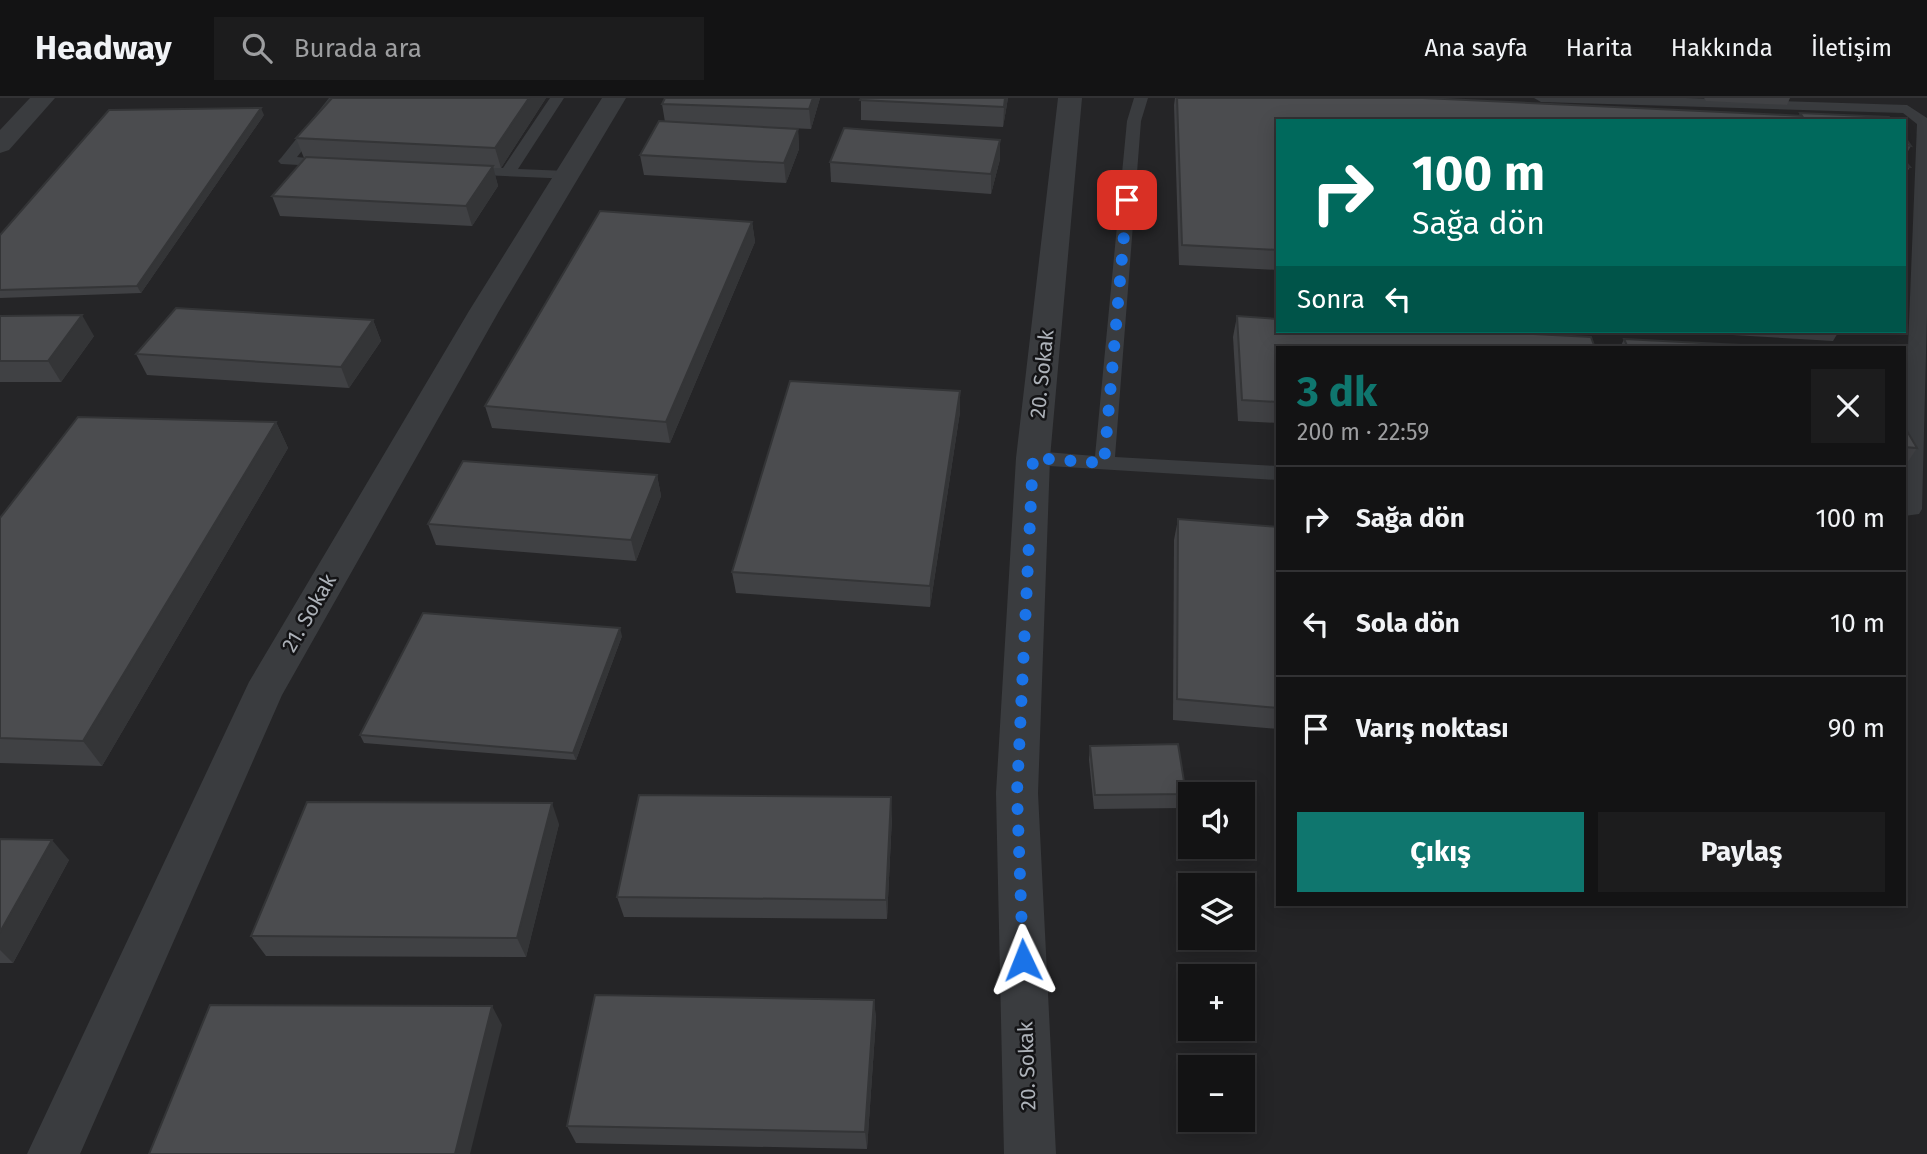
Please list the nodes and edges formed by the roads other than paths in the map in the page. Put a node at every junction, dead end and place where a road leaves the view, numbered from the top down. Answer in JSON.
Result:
{"nodes":[{"id":1,"x":43,"y":98,"type":"edge"},
{"id":2,"x":337,"y":98,"type":"edge"},
{"id":3,"x":557,"y":98,"type":"edge"},
{"id":4,"x":614,"y":98,"type":"edge"},
{"id":5,"x":1070,"y":98,"type":"edge"},
{"id":6,"x":1141,"y":98,"type":"edge"},
{"id":7,"x":1541,"y":98,"type":"edge"},
{"id":8,"x":1749,"y":101,"type":"edge"},
{"id":9,"x":0,"y":145,"type":"edge"},
{"id":10,"x":341,"y":164,"type":"edge"},
{"id":11,"x":452,"y":170,"type":"edge"},
{"id":12,"x":508,"y":173,"type":"junction"},
{"id":13,"x":567,"y":176,"type":"junction"},
{"id":14,"x":1033,"y":458,"type":"junction"},
{"id":15,"x":1104,"y":463,"type":"junction"},
{"id":16,"x":1276,"y":473,"type":"edge"},
{"id":17,"x":1906,"y":509,"type":"edge"},
{"id":18,"x":53,"y":1154,"type":"edge"},
{"id":19,"x":1030,"y":1154,"type":"edge"}],
"edges":[{"from":1,"to":9,"type":"street"},
{"from":2,"to":10,"type":"lane"},
{"from":3,"to":12,"type":"lane"},
{"from":4,"to":13,"type":"street","name":"21. Sokak"},
{"from":5,"to":14,"type":"street","name":"20. Sokak"},
{"from":6,"to":15,"type":"lane"},
{"from":7,"to":8,"type":"lane"},
{"from":8,"to":17,"type":"lane"},
{"from":11,"to":12,"type":"lane"},
{"from":12,"to":13,"type":"lane"},
{"from":13,"to":18,"type":"street","name":"21. Sokak"},
{"from":14,"to":15,"type":"lane"},
{"from":14,"to":19,"type":"street","name":"20. Sokak"},
{"from":15,"to":16,"type":"lane"}]}
